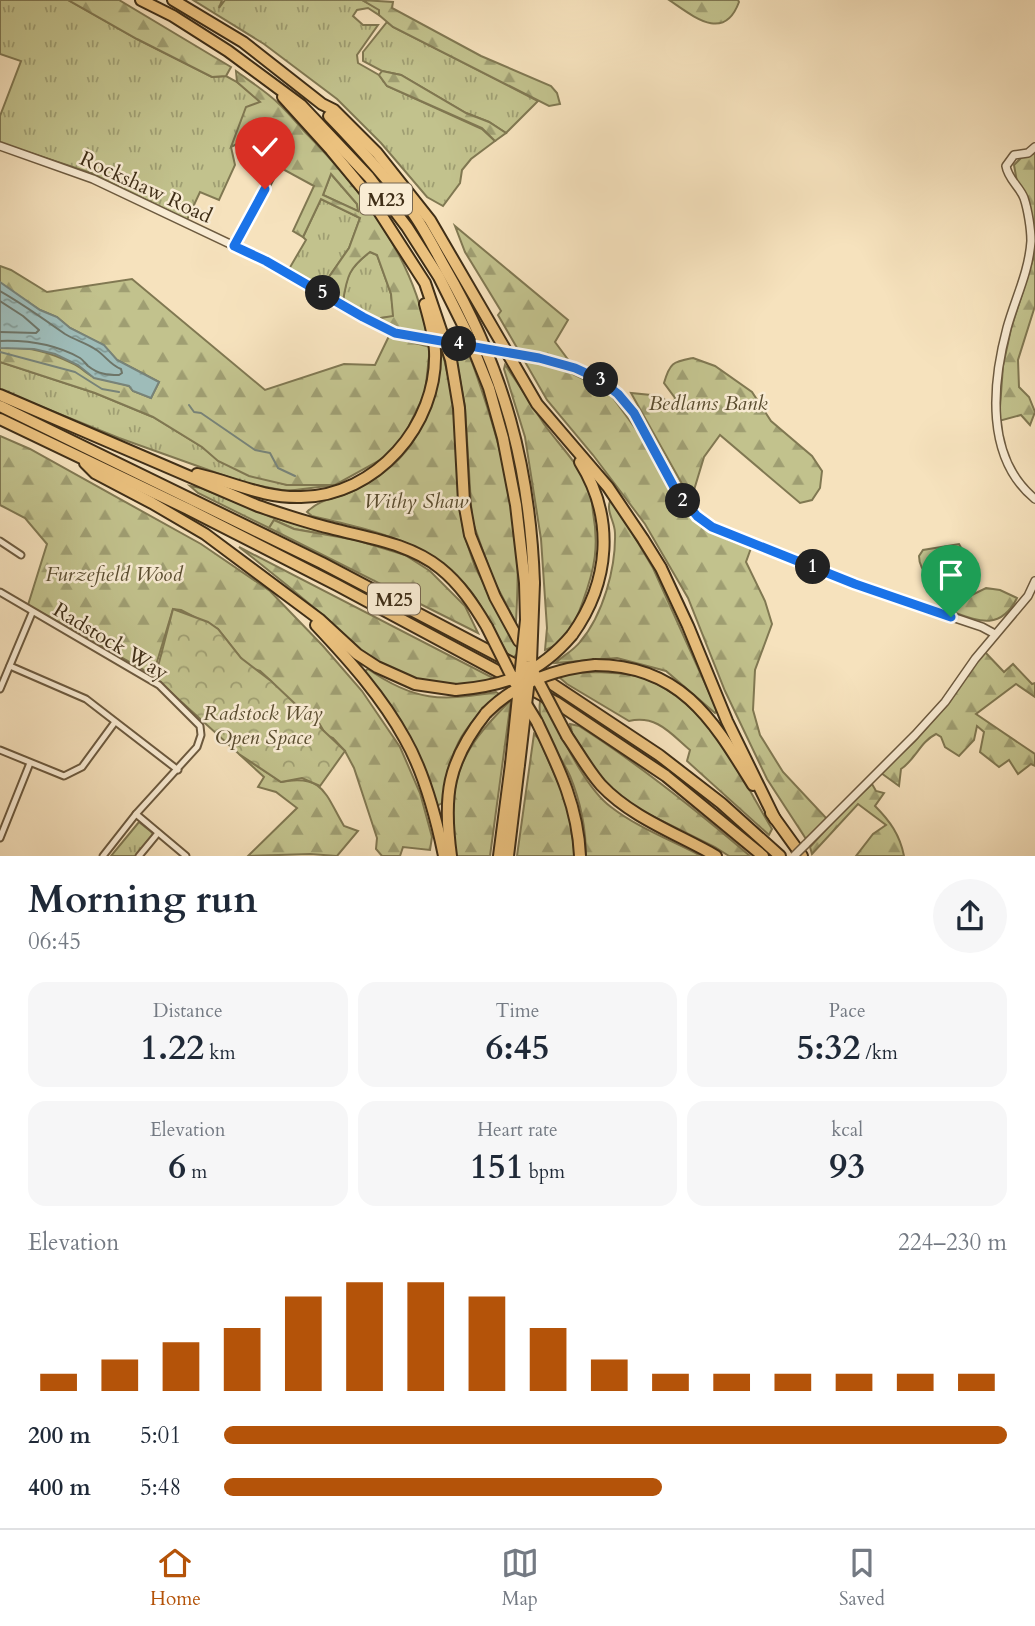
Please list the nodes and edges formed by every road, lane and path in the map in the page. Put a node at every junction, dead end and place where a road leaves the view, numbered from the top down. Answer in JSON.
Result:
{"nodes":[{"id":1,"x":141,"y":0,"type":"edge"},
{"id":2,"x":173,"y":0,"type":"edge"},
{"id":3,"x":274,"y":87,"type":"junction"},
{"id":4,"x":322,"y":104,"type":"junction"},
{"id":5,"x":0,"y":146,"type":"edge"},
{"id":6,"x":1035,"y":147,"type":"edge"},
{"id":7,"x":271,"y":177,"type":"dead end"},
{"id":8,"x":234,"y":246,"type":"junction"},
{"id":9,"x":415,"y":271,"type":"junction"},
{"id":10,"x":0,"y":395,"type":"edge"},
{"id":11,"x":0,"y":406,"type":"edge"},
{"id":12,"x":0,"y":419,"type":"edge"},
{"id":13,"x":575,"y":450,"type":"junction"},
{"id":14,"x":78,"y":456,"type":"junction"},
{"id":15,"x":177,"y":472,"type":"junction"},
{"id":16,"x":1035,"y":499,"type":"edge"},
{"id":17,"x":0,"y":541,"type":"edge"},
{"id":18,"x":21,"y":555,"type":"dead end"},
{"id":19,"x":1035,"y":581,"type":"edge"},
{"id":20,"x":530,"y":583,"type":"junction"},
{"id":21,"x":0,"y":592,"type":"edge"},
{"id":22,"x":1031,"y":598,"type":"edge"},
{"id":23,"x":304,"y":609,"type":"junction"},
{"id":24,"x":32,"y":613,"type":"junction"},
{"id":25,"x":995,"y":634,"type":"junction"},
{"id":26,"x":10,"y":666,"type":"junction"},
{"id":27,"x":0,"y":689,"type":"edge"},
{"id":28,"x":115,"y":722,"type":"junction"},
{"id":29,"x":0,"y":750,"type":"edge"},
{"id":30,"x":30,"y":763,"type":"junction"},
{"id":31,"x":515,"y":765,"type":"junction"},
{"id":32,"x":178,"y":770,"type":"junction"},
{"id":33,"x":136,"y":814,"type":"junction"},
{"id":34,"x":775,"y":819,"type":"junction"},
{"id":35,"x":158,"y":833,"type":"junction"},
{"id":36,"x":0,"y":838,"type":"edge"},
{"id":37,"x":804,"y":850,"type":"edge"},
{"id":38,"x":103,"y":856,"type":"edge"},
{"id":39,"x":139,"y":856,"type":"edge"},
{"id":40,"x":186,"y":856,"type":"edge"},
{"id":41,"x":444,"y":856,"type":"edge"},
{"id":42,"x":451,"y":856,"type":"edge"},
{"id":43,"x":499,"y":856,"type":"edge"},
{"id":44,"x":508,"y":856,"type":"edge"},
{"id":45,"x":580,"y":856,"type":"edge"},
{"id":46,"x":716,"y":856,"type":"edge"},
{"id":47,"x":763,"y":856,"type":"edge"},
{"id":48,"x":780,"y":856,"type":"edge"},
{"id":49,"x":794,"y":856,"type":"edge"}],
"edges":[{"from":1,"to":3,"type":"highway","number":"M23"},
{"from":2,"to":4,"type":"highway","number":"M23"},
{"from":3,"to":9,"type":"highway"},
{"from":3,"to":20,"type":"highway","number":"M23"},
{"from":4,"to":13,"type":"highway"},
{"from":4,"to":20,"type":"highway","number":"M23"},
{"from":5,"to":8,"type":"street","name":"Rockshaw Road"},
{"from":6,"to":16,"type":"street"},
{"from":7,"to":8,"type":"street"},
{"from":8,"to":25,"type":"street","name":"Rockshaw Road","bridge":true},
{"from":9,"to":15,"type":"highway"},
{"from":9,"to":46,"type":"highway","bridge":true},
{"from":10,"to":15,"type":"highway"},
{"from":11,"to":48,"type":"highway","number":"M25"},
{"from":12,"to":14,"type":"highway","number":"M25"},
{"from":13,"to":23,"type":"highway","bridge":true},
{"from":13,"to":34,"type":"highway"},
{"from":14,"to":23,"type":"highway"},
{"from":14,"to":47,"type":"highway","number":"M25"},
{"from":15,"to":45,"type":"highway","bridge":true},
{"from":17,"to":18,"type":"street"},
{"from":19,"to":22,"type":"street"},
{"from":20,"to":31,"type":"highway","number":"M23","bridge":true},
{"from":21,"to":24,"type":"street","name":"Radstock Way"},
{"from":22,"to":25,"type":"street"},
{"from":23,"to":41,"type":"highway"},
{"from":24,"to":26,"type":"street"},
{"from":24,"to":32,"type":"street","name":"Radstock Way"},
{"from":25,"to":37,"type":"street"},
{"from":26,"to":27,"type":"street"},
{"from":26,"to":28,"type":"street"},
{"from":28,"to":30,"type":"street"},
{"from":28,"to":32,"type":"street"},
{"from":29,"to":30,"type":"street"},
{"from":30,"to":36,"type":"street"},
{"from":31,"to":43,"type":"highway","number":"M23"},
{"from":31,"to":44,"type":"highway","number":"M23"},
{"from":32,"to":33,"type":"street","name":"Radstock Way"},
{"from":33,"to":35,"type":"street"},
{"from":33,"to":38,"type":"street","name":"Radstock Way"},
{"from":34,"to":37,"type":"highway"},
{"from":34,"to":42,"type":"highway","bridge":true},
{"from":35,"to":39,"type":"street"},
{"from":35,"to":40,"type":"street"},
{"from":37,"to":49,"type":"street","bridge":true}]}
